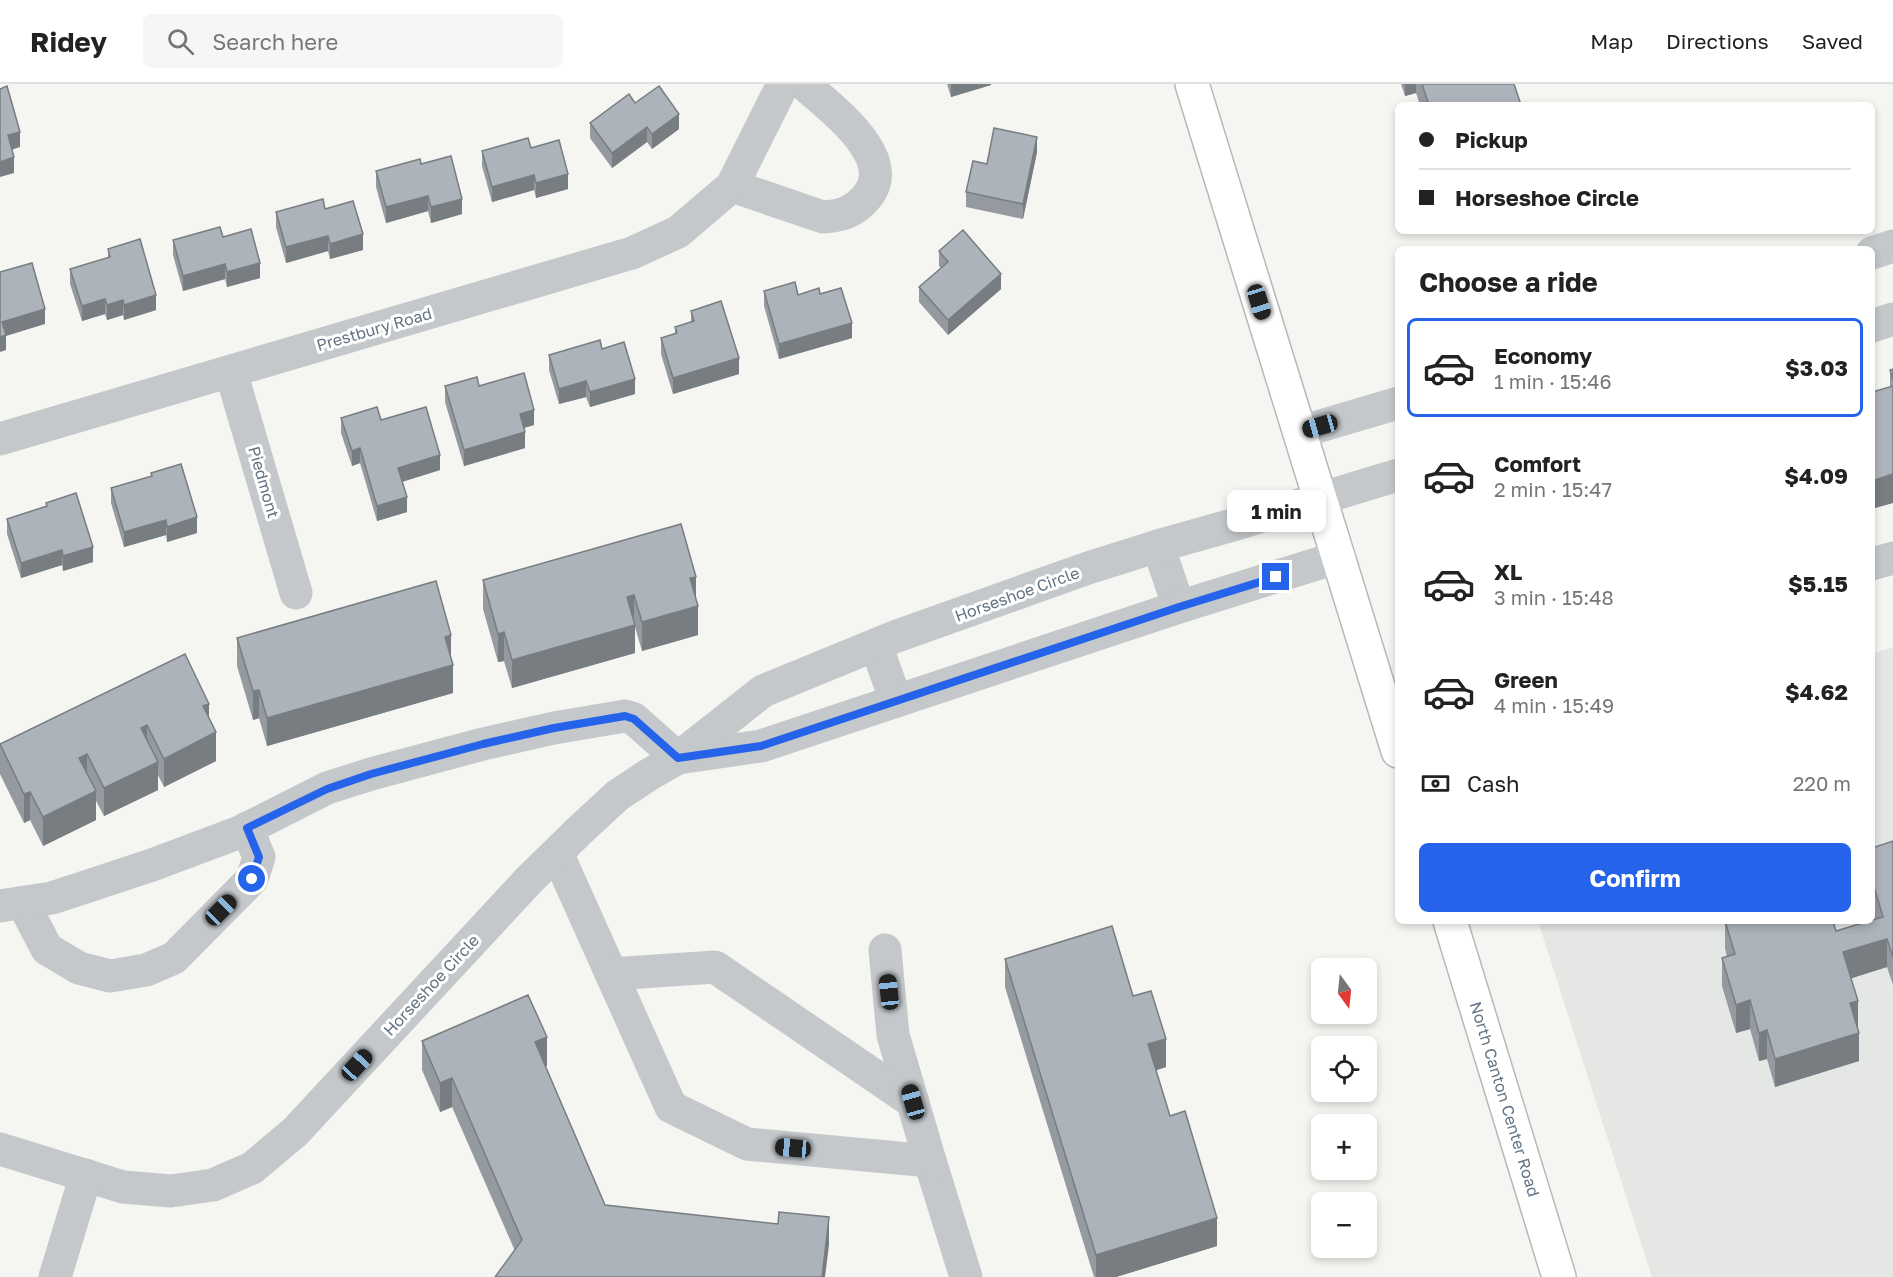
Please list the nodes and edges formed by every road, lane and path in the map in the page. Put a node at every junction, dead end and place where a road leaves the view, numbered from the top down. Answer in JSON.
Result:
{"nodes":[{"id":1,"x":783,"y":84,"type":"edge"},
{"id":2,"x":804,"y":84,"type":"edge"},
{"id":3,"x":1192,"y":84,"type":"edge"},
{"id":4,"x":732,"y":186,"type":"junction"},
{"id":5,"x":1893,"y":246,"type":"edge"},
{"id":6,"x":1875,"y":252,"type":"edge"},
{"id":7,"x":1893,"y":319,"type":"edge"},
{"id":8,"x":1875,"y":325,"type":"edge"},
{"id":9,"x":231,"y":372,"type":"junction"},
{"id":10,"x":1395,"y":404,"type":"edge"},
{"id":11,"x":1299,"y":432,"type":"junction"},
{"id":12,"x":0,"y":439,"type":"edge"},
{"id":13,"x":1395,"y":476,"type":"edge"},
{"id":14,"x":1320,"y":499,"type":"junction"},
{"id":15,"x":1158,"y":546,"type":"junction"},
{"id":16,"x":1338,"y":557,"type":"junction"},
{"id":17,"x":1893,"y":558,"type":"edge"},
{"id":18,"x":1875,"y":563,"type":"edge"},
{"id":19,"x":297,"y":593,"type":"dead end"},
{"id":20,"x":1179,"y":607,"type":"junction"},
{"id":21,"x":876,"y":645,"type":"junction"},
{"id":22,"x":896,"y":701,"type":"junction"},
{"id":23,"x":1395,"y":741,"type":"edge"},
{"id":24,"x":678,"y":758,"type":"junction"},
{"id":25,"x":247,"y":828,"type":"junction"},
{"id":26,"x":557,"y":853,"type":"junction"},
{"id":27,"x":11,"y":905,"type":"edge"},
{"id":28,"x":1451,"y":924,"type":"edge"},
{"id":29,"x":885,"y":950,"type":"dead end"},
{"id":30,"x":611,"y":974,"type":"junction"},
{"id":31,"x":913,"y":1102,"type":"junction"},
{"id":32,"x":0,"y":1149,"type":"edge"},
{"id":33,"x":930,"y":1161,"type":"junction"},
{"id":34,"x":86,"y":1175,"type":"junction"},
{"id":35,"x":56,"y":1277,"type":"edge"},
{"id":36,"x":966,"y":1277,"type":"edge"},
{"id":37,"x":1559,"y":1277,"type":"edge"}],
"edges":[{"from":1,"to":4,"type":"street","name":"Prestbury Road"},
{"from":2,"to":4,"type":"street"},
{"from":3,"to":11,"type":"main road"},
{"from":4,"to":9,"type":"street","name":"Prestbury Road"},
{"from":5,"to":6,"type":"street"},
{"from":7,"to":8,"type":"street"},
{"from":9,"to":12,"type":"street","name":"Prestbury Road"},
{"from":9,"to":19,"type":"street","name":"Piedmont"},
{"from":10,"to":11,"type":"street"},
{"from":11,"to":14,"type":"main road"},
{"from":13,"to":14,"type":"street","name":"Horseshoe Circle"},
{"from":14,"to":15,"type":"street","name":"Horseshoe Circle"},
{"from":14,"to":16,"type":"main road"},
{"from":15,"to":20,"type":"street"},
{"from":15,"to":21,"type":"street","name":"Horseshoe Circle"},
{"from":16,"to":20,"type":"street","name":"Horseshoe Circle"},
{"from":16,"to":23,"type":"main road"},
{"from":17,"to":18,"type":"street"},
{"from":20,"to":22,"type":"street","name":"Horseshoe Circle"},
{"from":21,"to":22,"type":"street"},
{"from":21,"to":24,"type":"street","name":"Horseshoe Circle"},
{"from":22,"to":24,"type":"street","name":"Horseshoe Circle"},
{"from":24,"to":25,"type":"street"},
{"from":24,"to":26,"type":"street","name":"Horseshoe Circle"},
{"from":25,"to":27,"type":"street"},
{"from":25,"to":27,"type":"street"},
{"from":26,"to":30,"type":"street"},
{"from":26,"to":34,"type":"street","name":"Horseshoe Circle"},
{"from":28,"to":37,"type":"main road","name":"North Canton Center Road"},
{"from":29,"to":31,"type":"street"},
{"from":30,"to":31,"type":"street"},
{"from":30,"to":33,"type":"street"},
{"from":31,"to":33,"type":"street"},
{"from":32,"to":34,"type":"street","name":"Horseshoe Circle"},
{"from":33,"to":36,"type":"street"},
{"from":34,"to":35,"type":"street"}]}
